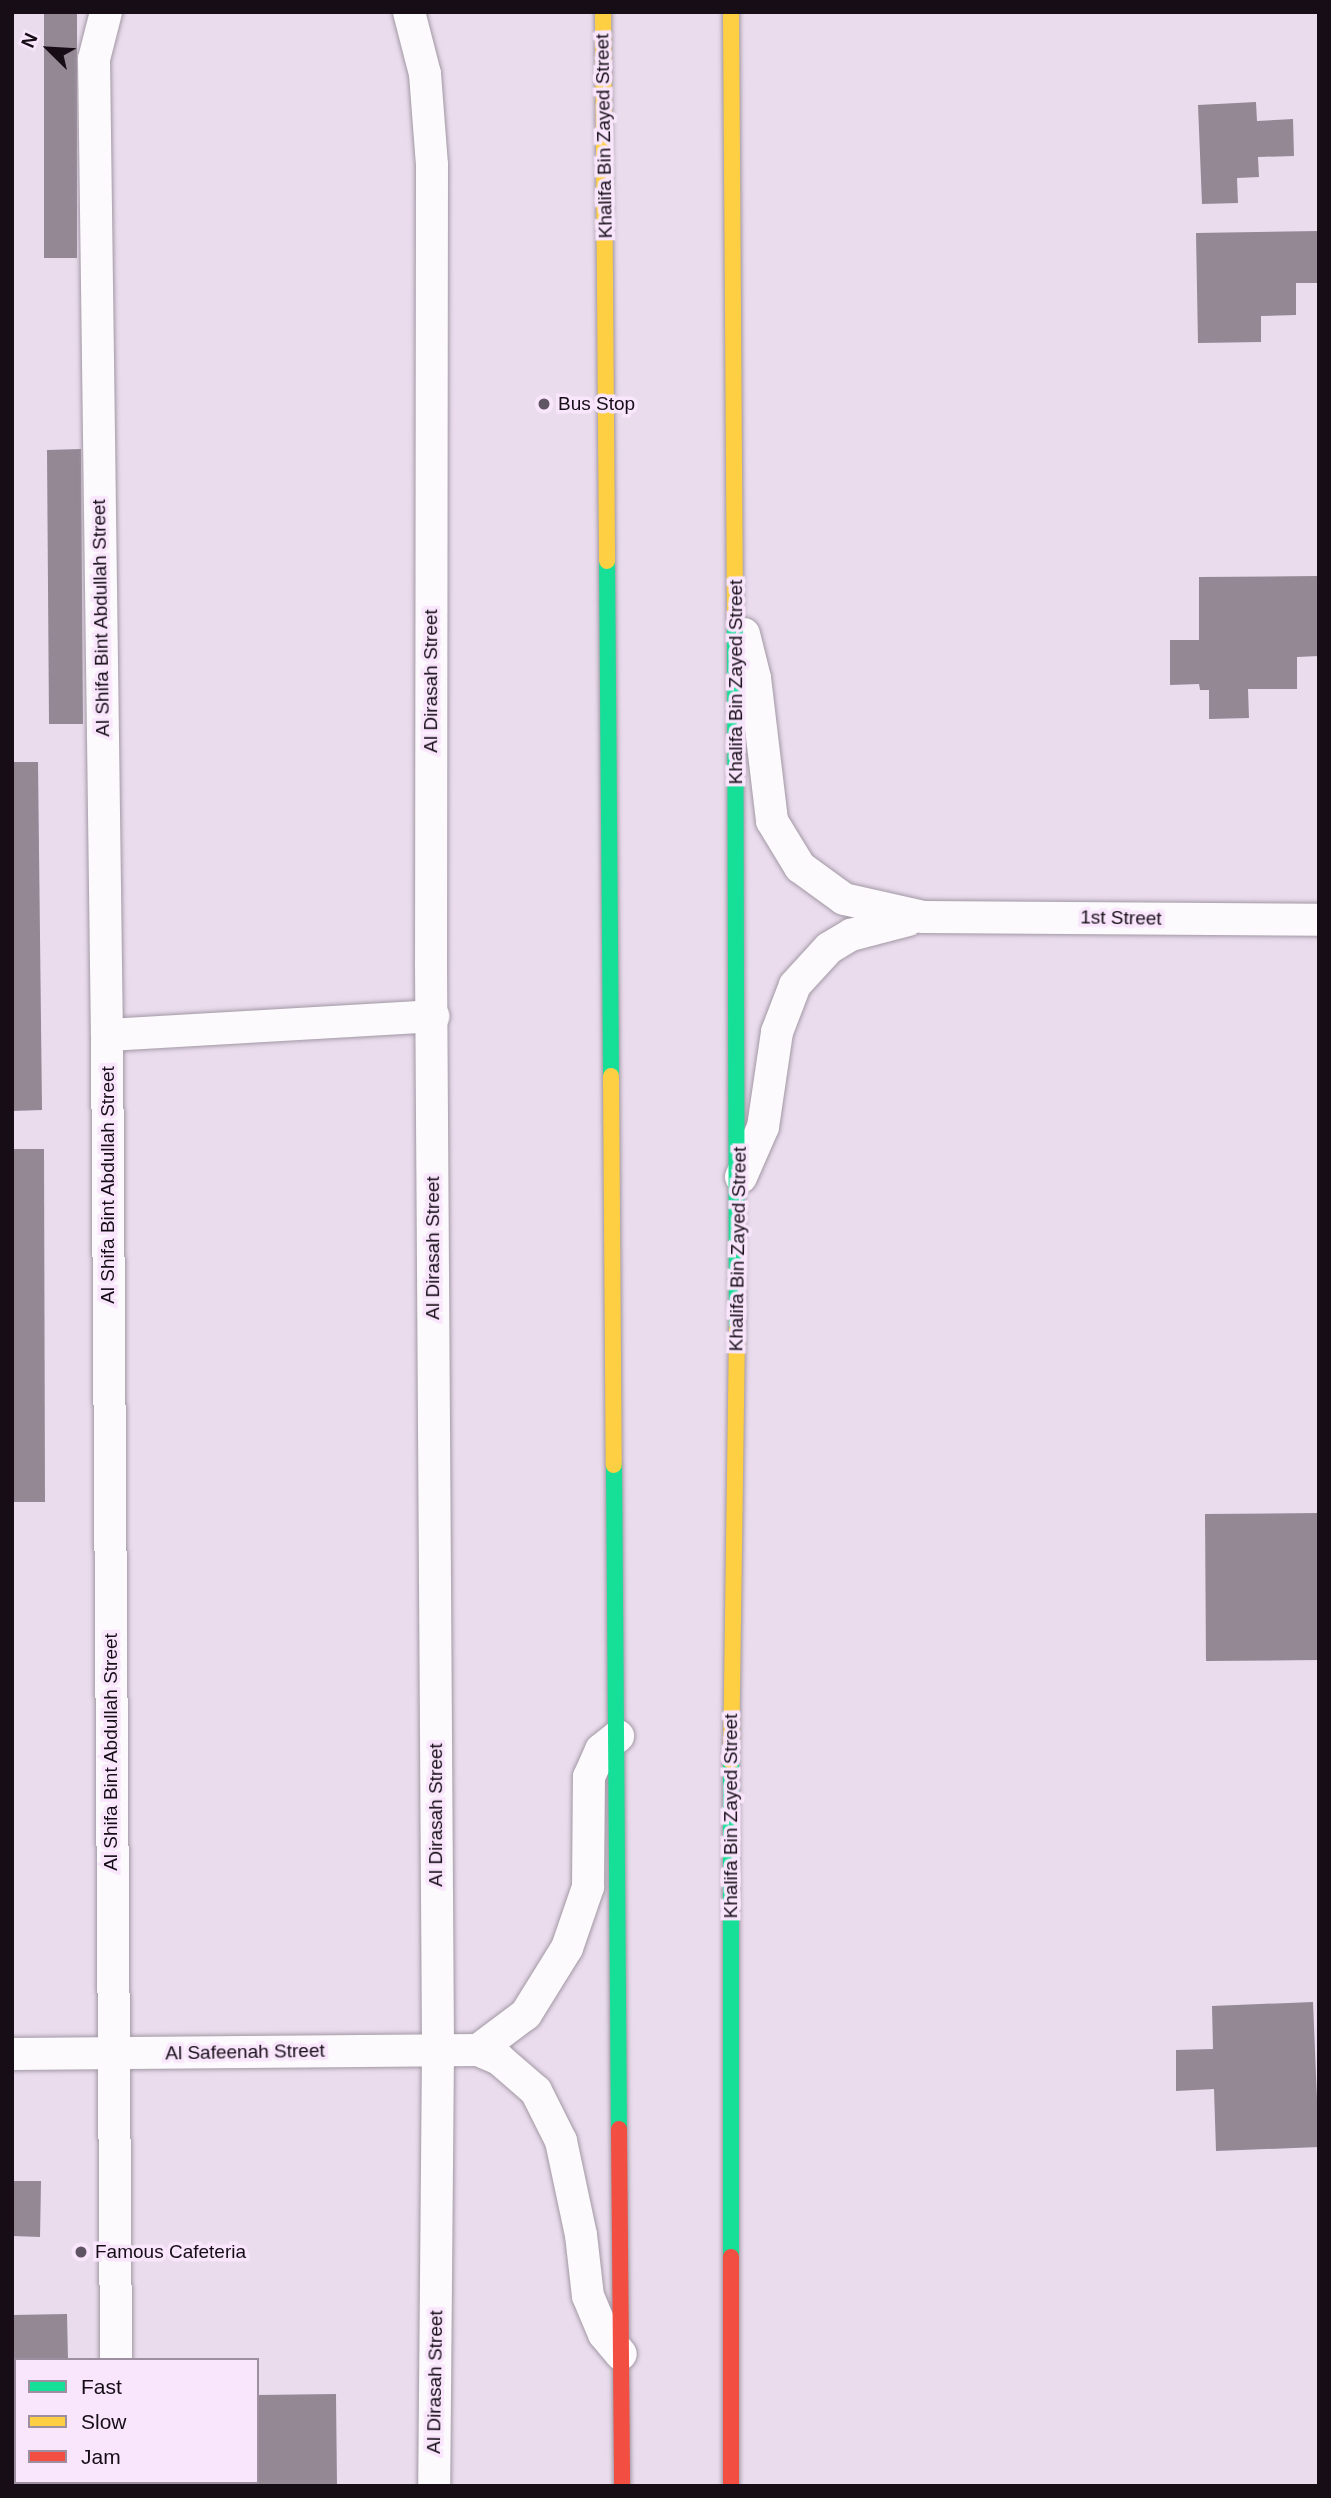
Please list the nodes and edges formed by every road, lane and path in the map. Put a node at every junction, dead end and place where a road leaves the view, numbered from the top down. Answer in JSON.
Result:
{"nodes":[{"id":1,"x":106,"y":12,"type":"edge"},
{"id":2,"x":409,"y":12,"type":"edge"},
{"id":3,"x":603,"y":12,"type":"edge"},
{"id":4,"x":731,"y":12,"type":"edge"},
{"id":5,"x":736,"y":606,"type":"junction"},
{"id":6,"x":923,"y":916,"type":"junction"},
{"id":7,"x":1319,"y":920,"type":"edge"},
{"id":8,"x":433,"y":1016,"type":"junction"},
{"id":9,"x":107,"y":1035,"type":"junction"},
{"id":10,"x":739,"y":1180,"type":"junction"},
{"id":11,"x":618,"y":1736,"type":"junction"},
{"id":12,"x":478,"y":2049,"type":"junction"},
{"id":13,"x":438,"y":2050,"type":"junction"},
{"id":14,"x":112,"y":2053,"type":"junction"},
{"id":15,"x":12,"y":2054,"type":"edge"},
{"id":16,"x":621,"y":2354,"type":"junction"},
{"id":17,"x":116,"y":2358,"type":"edge"},
{"id":18,"x":434,"y":2486,"type":"edge"},
{"id":19,"x":622,"y":2486,"type":"edge"},
{"id":20,"x":731,"y":2486,"type":"edge"}],
"edges":[{"from":1,"to":9,"type":"street","name":"Al Shifa Bint Abdullah Street"},
{"from":2,"to":8,"type":"street","name":"Al Dirasah Street"},
{"from":3,"to":11,"type":"highway","name":"Khalifa Bin Zayed Street"},
{"from":4,"to":5,"type":"highway","name":"Khalifa Bin Zayed Street"},
{"from":5,"to":6,"type":"street","name":"1st Street"},
{"from":5,"to":10,"type":"highway","name":"Khalifa Bin Zayed Street"},
{"from":6,"to":7,"type":"street","name":"1st Street"},
{"from":6,"to":10,"type":"street","name":"1st Street"},
{"from":8,"to":9,"type":"street"},
{"from":8,"to":13,"type":"street","name":"Al Dirasah Street"},
{"from":9,"to":14,"type":"street","name":"Al Shifa Bint Abdullah Street"},
{"from":10,"to":20,"type":"highway","name":"Khalifa Bin Zayed Street"},
{"from":11,"to":12,"type":"street"},
{"from":11,"to":16,"type":"highway","name":"Khalifa Bin Zayed Street"},
{"from":12,"to":13,"type":"street","name":"Al Safeenah Street"},
{"from":12,"to":16,"type":"street"},
{"from":13,"to":14,"type":"street","name":"Al Safeenah Street"},
{"from":13,"to":18,"type":"street","name":"Al Dirasah Street"},
{"from":14,"to":15,"type":"street","name":"Al Safeenah Street"},
{"from":14,"to":17,"type":"street","name":"Al Shifa Bint Abdullah Street"},
{"from":16,"to":19,"type":"highway","name":"Khalifa Bin Zayed Street"}]}
